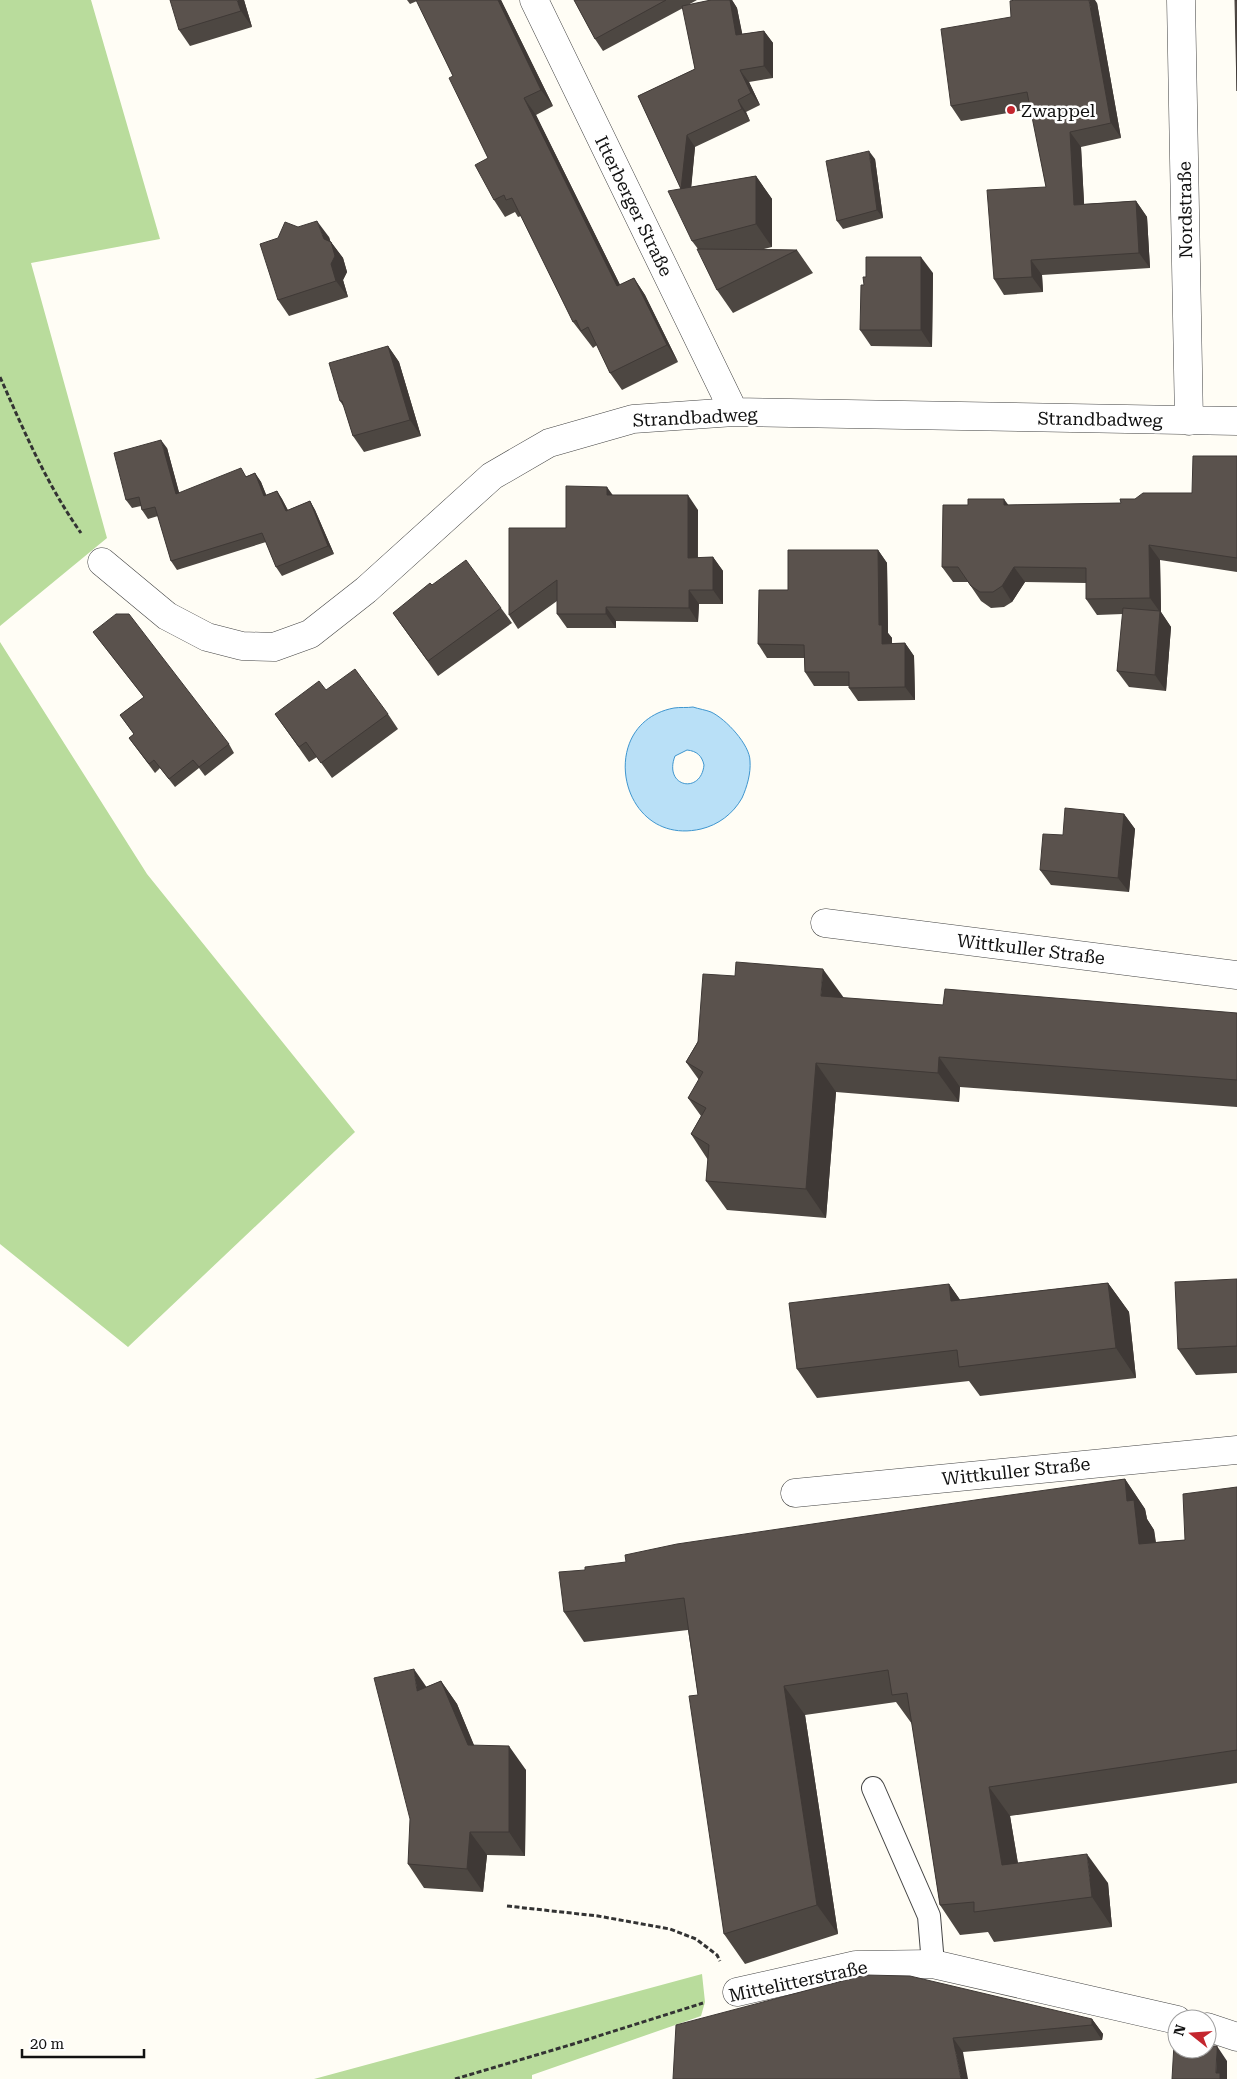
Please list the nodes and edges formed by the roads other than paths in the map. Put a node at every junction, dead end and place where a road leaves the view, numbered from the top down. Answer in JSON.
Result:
{"nodes":[{"id":1,"x":534,"y":0,"type":"edge"},
{"id":2,"x":1181,"y":0,"type":"edge"},
{"id":3,"x":734,"y":412,"type":"junction"},
{"id":4,"x":1189,"y":421,"type":"junction"},
{"id":5,"x":1237,"y":421,"type":"edge"},
{"id":6,"x":102,"y":562,"type":"road end"},
{"id":7,"x":825,"y":923,"type":"dead end"},
{"id":8,"x":1237,"y":975,"type":"edge"},
{"id":9,"x":1237,"y":1450,"type":"edge"},
{"id":10,"x":795,"y":1493,"type":"dead end"},
{"id":11,"x":873,"y":1788,"type":"dead end"},
{"id":12,"x":933,"y":1964,"type":"junction"},
{"id":13,"x":737,"y":1992,"type":"road end"},
{"id":14,"x":1167,"y":2018,"type":"edge"},
{"id":15,"x":1217,"y":2031,"type":"edge"},
{"id":16,"x":1237,"y":2038,"type":"edge"}],
"edges":[{"from":1,"to":3,"type":"street","name":"Itterberger Straße"},
{"from":2,"to":4,"type":"street","name":"Nordstraße"},
{"from":3,"to":4,"type":"street","name":"Strandbadweg"},
{"from":3,"to":6,"type":"street","name":"Strandbadweg"},
{"from":4,"to":5,"type":"street","name":"Strandbadweg"},
{"from":7,"to":8,"type":"street","name":"Wittkuller Straße"},
{"from":9,"to":10,"type":"street","name":"Wittkuller Straße"},
{"from":11,"to":12,"type":"lane"},
{"from":12,"to":13,"type":"street","name":"Mittelitterstraße"},
{"from":12,"to":14,"type":"street","name":"Mittelitterstraße"},
{"from":15,"to":16,"type":"street"}]}
